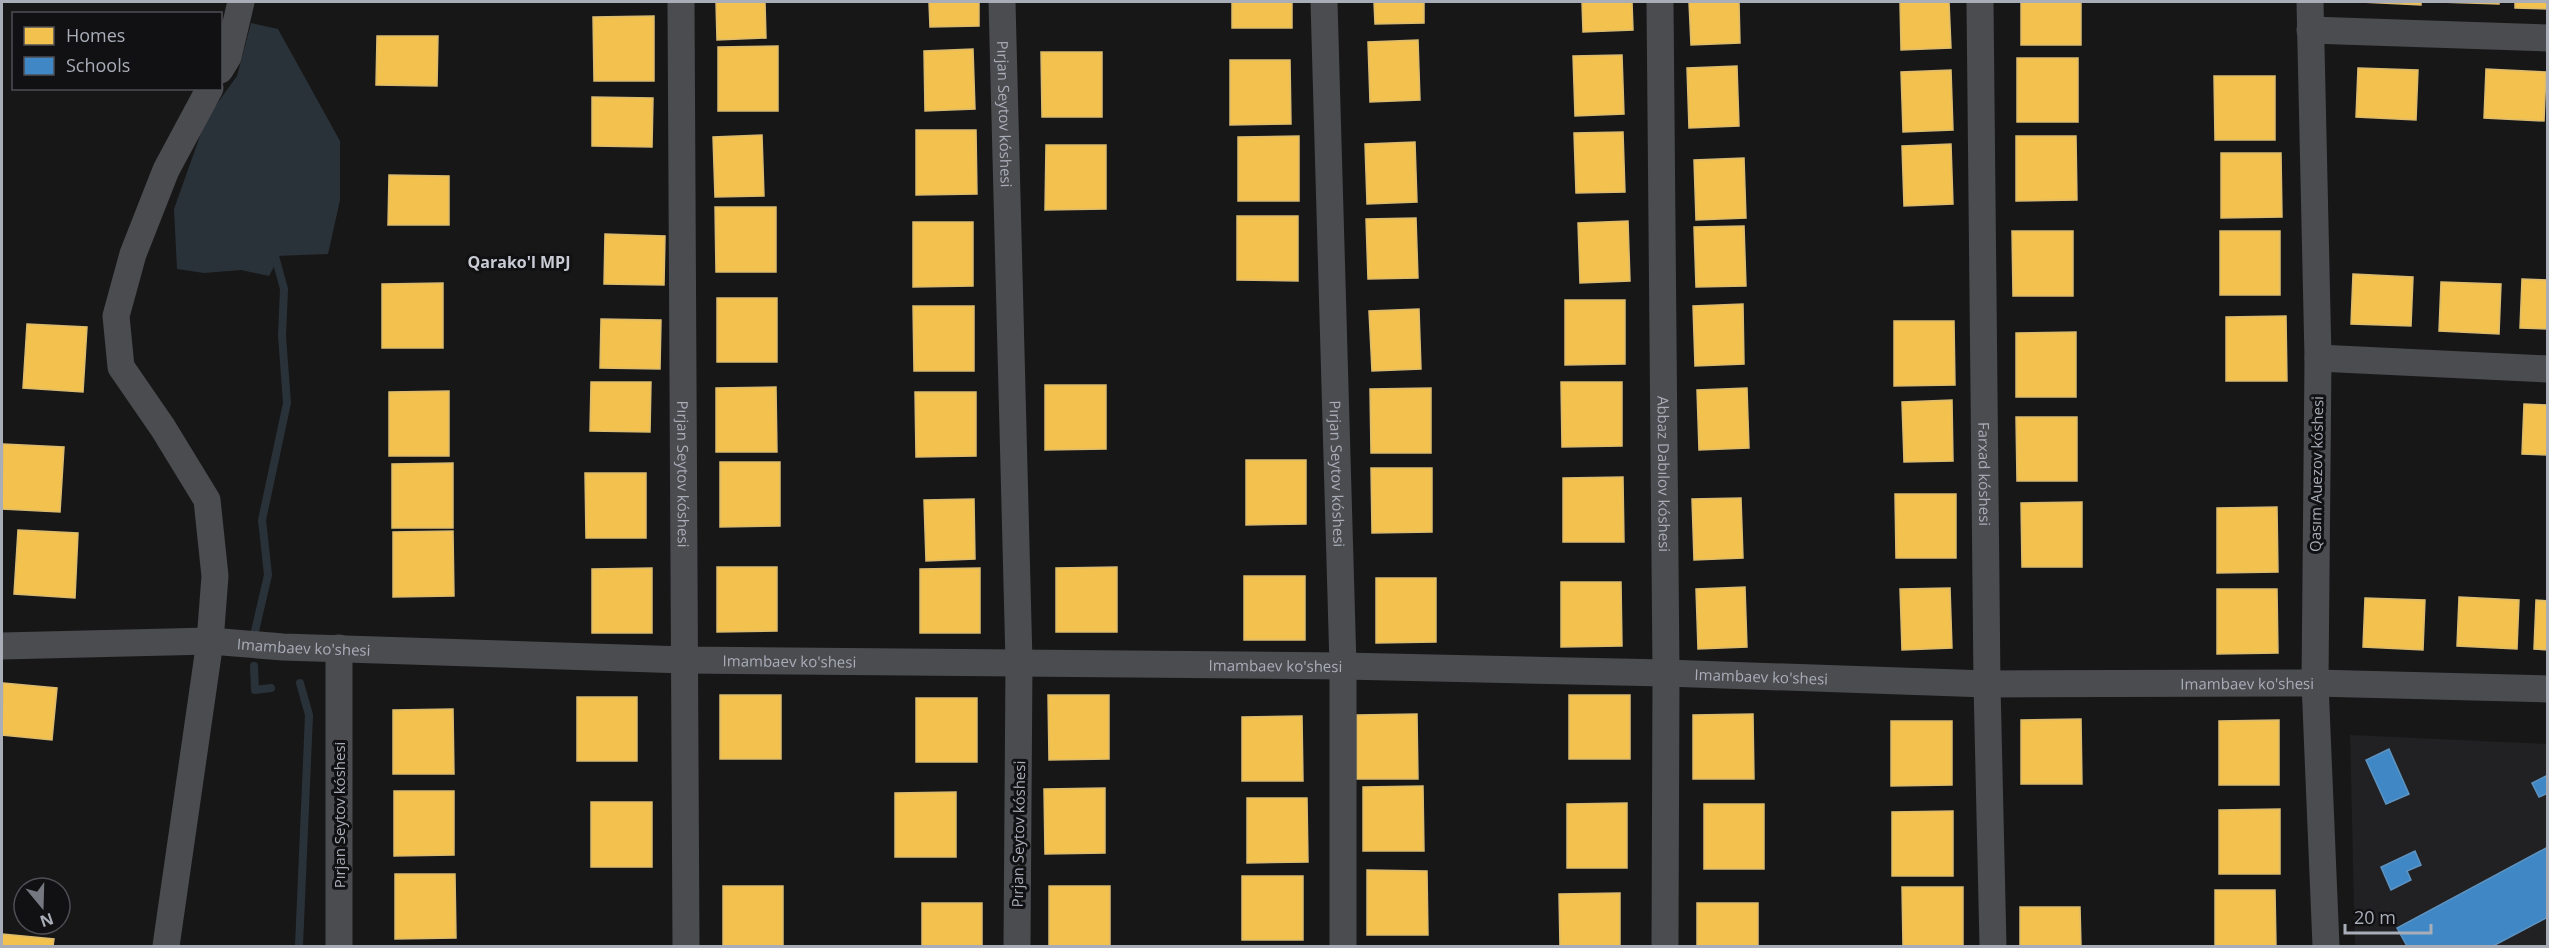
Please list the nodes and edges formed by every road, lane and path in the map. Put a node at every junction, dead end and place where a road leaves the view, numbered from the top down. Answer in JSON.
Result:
{"nodes":[{"id":1,"x":241,"y":2,"type":"edge"},
{"id":2,"x":681,"y":2,"type":"edge"},
{"id":3,"x":1002,"y":2,"type":"edge"},
{"id":4,"x":1324,"y":2,"type":"edge"},
{"id":5,"x":1660,"y":2,"type":"edge"},
{"id":6,"x":1980,"y":2,"type":"edge"},
{"id":7,"x":2310,"y":2,"type":"edge"},
{"id":8,"x":2310,"y":30,"type":"junction"},
{"id":9,"x":2547,"y":38,"type":"edge"},
{"id":10,"x":222,"y":67,"type":"edge"},
{"id":11,"x":209,"y":90,"type":"edge"},
{"id":12,"x":2318,"y":358,"type":"junction"},
{"id":13,"x":2547,"y":369,"type":"edge"},
{"id":14,"x":210,"y":641,"type":"junction"},
{"id":15,"x":2,"y":646,"type":"edge"},
{"id":16,"x":339,"y":648,"type":"junction"},
{"id":17,"x":685,"y":660,"type":"junction"},
{"id":18,"x":1019,"y":662,"type":"junction"},
{"id":19,"x":1343,"y":666,"type":"junction"},
{"id":20,"x":1666,"y":673,"type":"junction"},
{"id":21,"x":2315,"y":682,"type":"junction"},
{"id":22,"x":1987,"y":684,"type":"junction"},
{"id":23,"x":2547,"y":689,"type":"edge"},
{"id":24,"x":166,"y":946,"type":"edge"},
{"id":25,"x":339,"y":946,"type":"edge"},
{"id":26,"x":686,"y":946,"type":"edge"},
{"id":27,"x":1017,"y":946,"type":"edge"},
{"id":28,"x":1342,"y":946,"type":"edge"},
{"id":29,"x":1665,"y":946,"type":"edge"},
{"id":30,"x":1993,"y":946,"type":"edge"},
{"id":31,"x":2326,"y":946,"type":"edge"}],
"edges":[{"from":1,"to":10,"type":"street"},
{"from":2,"to":17,"type":"street","name":"Pırjan Seytov kóshesi"},
{"from":3,"to":18,"type":"street","name":"Pırjan Seytov kóshesi"},
{"from":4,"to":19,"type":"street","name":"Pırjan Seytov kóshesi"},
{"from":5,"to":20,"type":"street","name":"Abbaz Dabılov kóshesi"},
{"from":6,"to":22,"type":"street","name":"Farxad kóshesi"},
{"from":7,"to":8,"type":"street","name":"Qasım Auezov kóshesi"},
{"from":8,"to":9,"type":"street"},
{"from":8,"to":12,"type":"street","name":"Qasım Auezov kóshesi"},
{"from":11,"to":14,"type":"street"},
{"from":12,"to":13,"type":"street"},
{"from":12,"to":21,"type":"street","name":"Qasım Auezov kóshesi"},
{"from":14,"to":15,"type":"street","name":"Imambaev ko'shesi"},
{"from":14,"to":16,"type":"street","name":"Imambaev ko'shesi"},
{"from":14,"to":24,"type":"street"},
{"from":16,"to":17,"type":"street","name":"Imambaev ko'shesi"},
{"from":16,"to":25,"type":"street","name":"Pırjan Seytov kóshesi"},
{"from":17,"to":18,"type":"street","name":"Imambaev ko'shesi"},
{"from":17,"to":26,"type":"street","name":"Pırjan Seytov kóshesi"},
{"from":18,"to":19,"type":"street","name":"Imambaev ko'shesi"},
{"from":18,"to":27,"type":"street","name":"Pırjan Seytov kóshesi"},
{"from":19,"to":20,"type":"street","name":"Imambaev ko'shesi"},
{"from":19,"to":28,"type":"street","name":"Pırjan Seytov kóshesi"},
{"from":20,"to":22,"type":"street","name":"Imambaev ko'shesi"},
{"from":20,"to":29,"type":"street","name":"Abbaz Dabılov kóshesi"},
{"from":21,"to":22,"type":"street","name":"Imambaev ko'shesi"},
{"from":21,"to":23,"type":"street","name":"Imambaev ko'shesi"},
{"from":21,"to":31,"type":"street","name":"Qasım Auezov kóshesi"},
{"from":22,"to":30,"type":"street","name":"Farxad kóshesi"}]}
